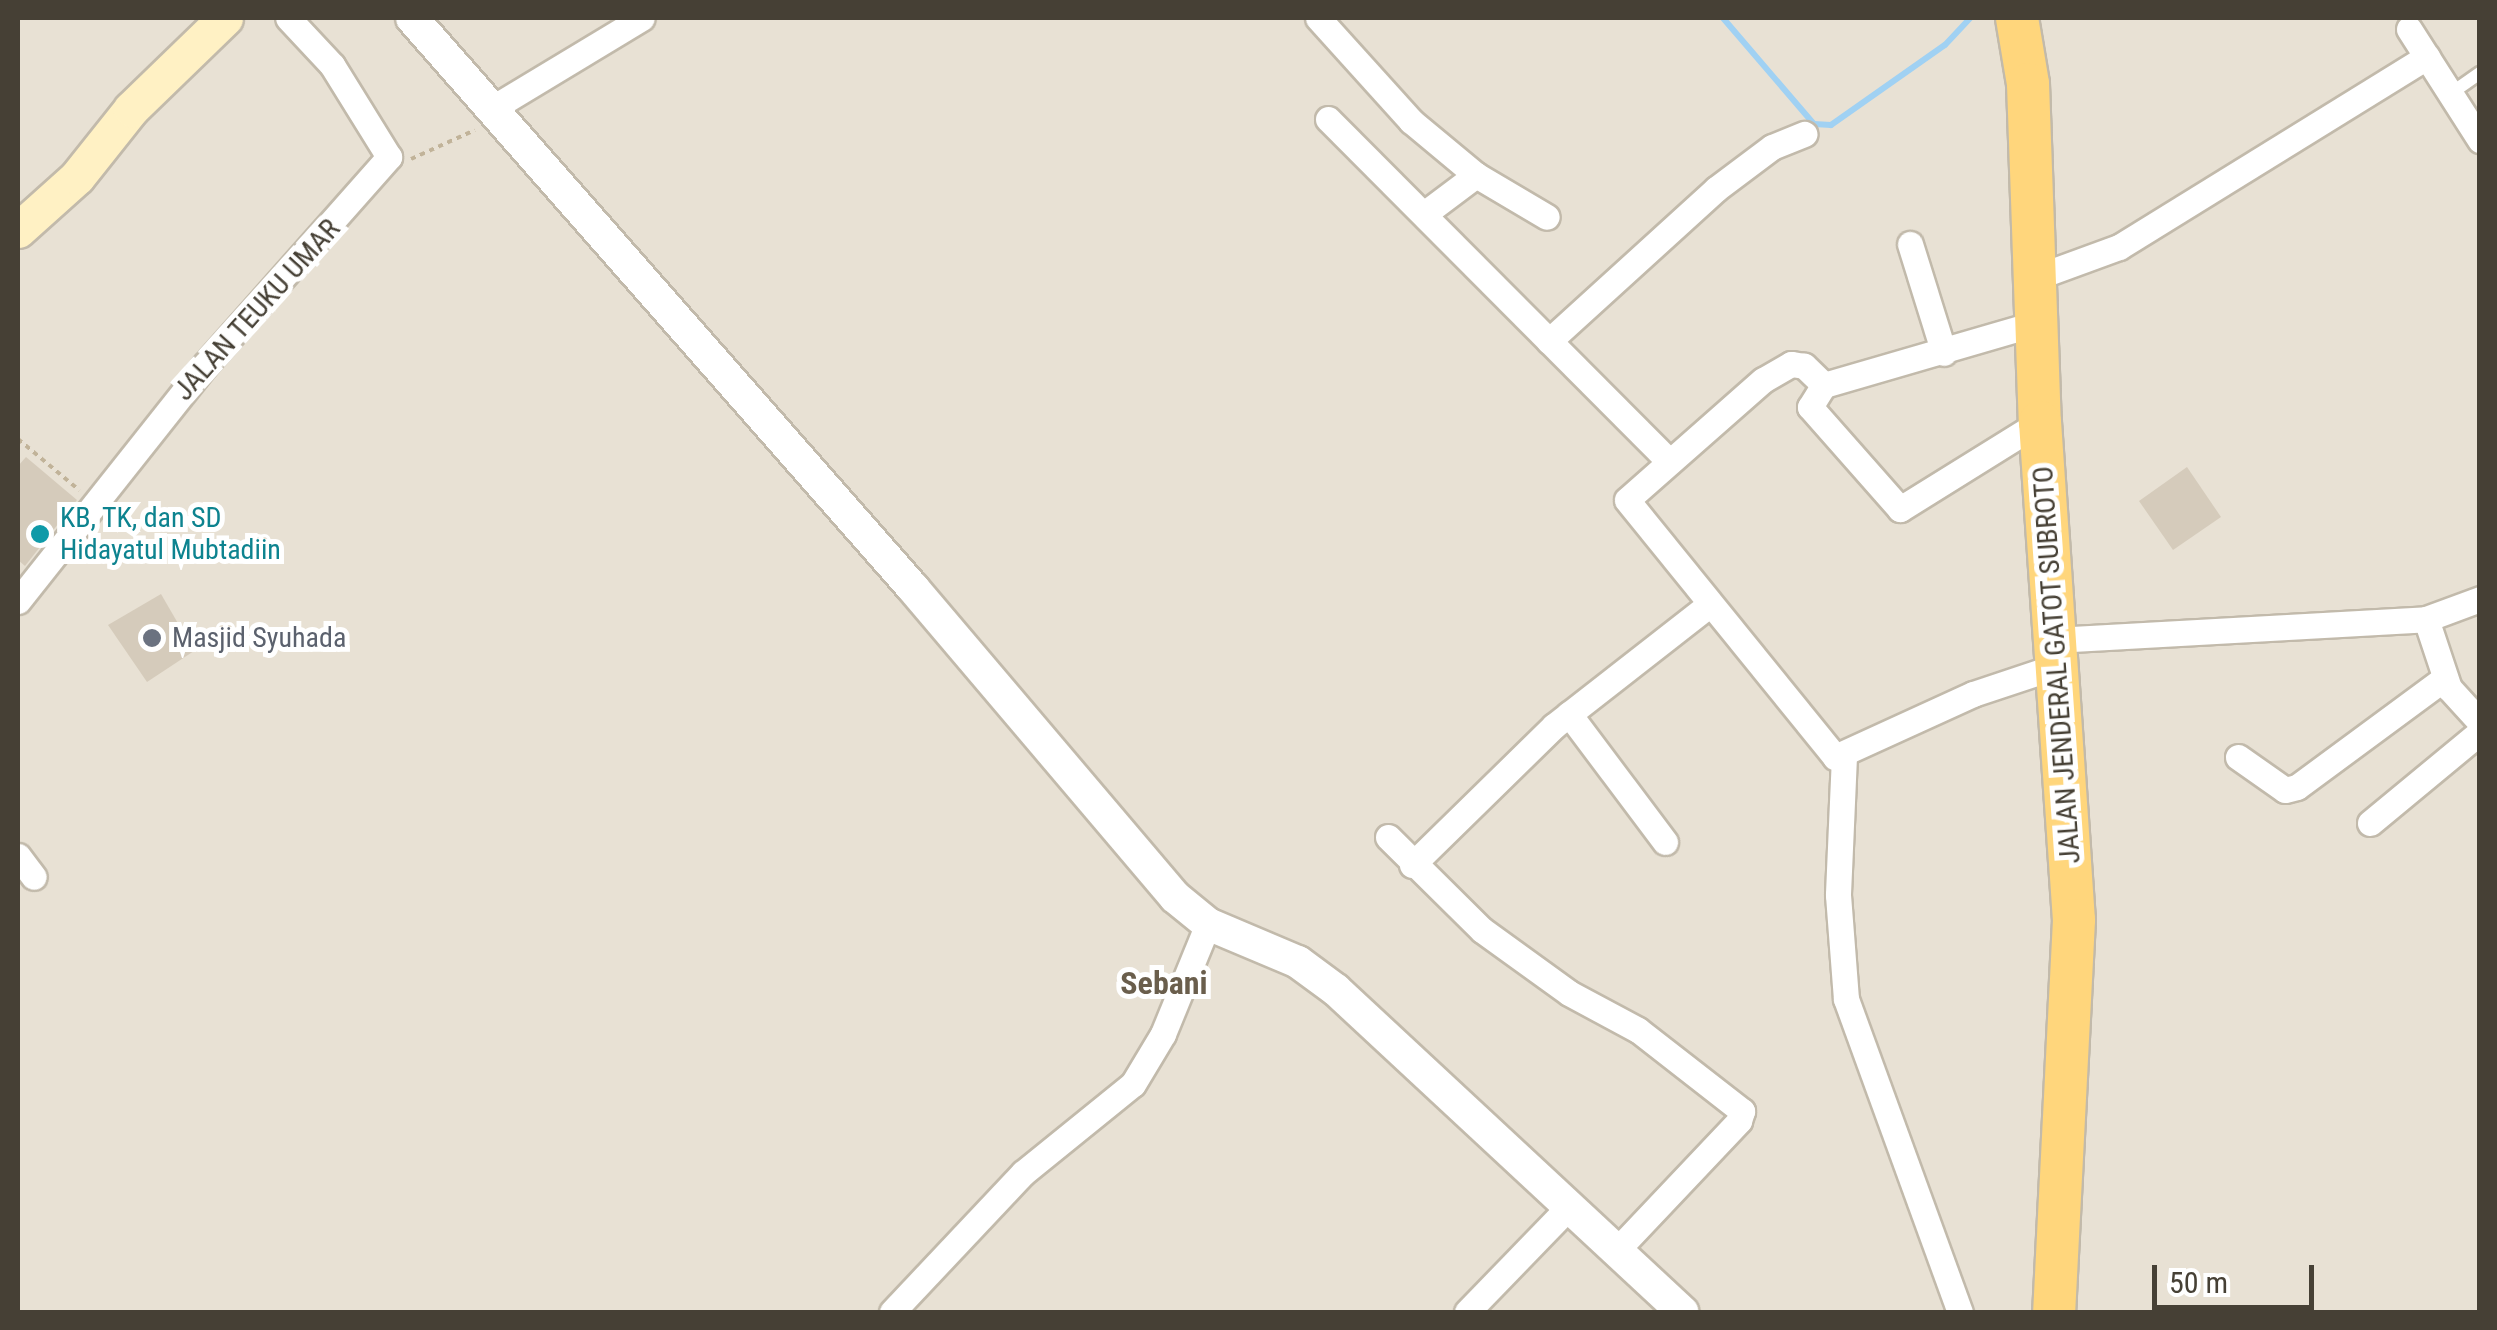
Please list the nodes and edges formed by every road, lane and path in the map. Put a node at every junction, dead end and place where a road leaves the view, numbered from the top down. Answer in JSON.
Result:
{"nodes":[{"id":1,"x":225,"y":18,"type":"edge"},
{"id":2,"x":288,"y":18,"type":"edge"},
{"id":3,"x":412,"y":18,"type":"edge"},
{"id":4,"x":642,"y":18,"type":"edge"},
{"id":5,"x":1318,"y":18,"type":"edge"},
{"id":6,"x":2016,"y":18,"type":"edge"},
{"id":7,"x":2411,"y":21,"type":"edge"},
{"id":8,"x":2427,"y":57,"type":"junction"},
{"id":9,"x":2480,"y":74,"type":"edge"},
{"id":10,"x":2450,"y":94,"type":"junction"},
{"id":11,"x":496,"y":114,"type":"junction"},
{"id":12,"x":1328,"y":118,"type":"dead end"},
{"id":13,"x":1804,"y":134,"type":"dead end"},
{"id":14,"x":2480,"y":140,"type":"edge"},
{"id":15,"x":379,"y":173,"type":"junction"},
{"id":16,"x":1476,"y":175,"type":"junction"},
{"id":17,"x":1424,"y":214,"type":"junction"},
{"id":18,"x":1548,"y":217,"type":"dead end"},
{"id":19,"x":18,"y":230,"type":"edge"},
{"id":20,"x":1910,"y":244,"type":"dead end"},
{"id":21,"x":2037,"y":278,"type":"junction"},
{"id":22,"x":2038,"y":322,"type":"junction"},
{"id":23,"x":1549,"y":341,"type":"junction"},
{"id":24,"x":1944,"y":353,"type":"junction"},
{"id":25,"x":1824,"y":385,"type":"junction"},
{"id":26,"x":2040,"y":422,"type":"junction"},
{"id":27,"x":18,"y":439,"type":"edge"},
{"id":28,"x":1668,"y":460,"type":"junction"},
{"id":29,"x":95,"y":504,"type":"junction"},
{"id":30,"x":2480,"y":598,"type":"edge"},
{"id":31,"x":18,"y":602,"type":"edge"},
{"id":32,"x":1710,"y":604,"type":"junction"},
{"id":33,"x":2426,"y":620,"type":"junction"},
{"id":34,"x":2055,"y":653,"type":"junction"},
{"id":35,"x":2445,"y":678,"type":"junction"},
{"id":36,"x":1569,"y":714,"type":"junction"},
{"id":37,"x":2480,"y":722,"type":"edge"},
{"id":38,"x":2480,"y":732,"type":"edge"},
{"id":39,"x":1844,"y":756,"type":"junction"},
{"id":40,"x":2238,"y":757,"type":"dead end"},
{"id":41,"x":2370,"y":823,"type":"dead end"},
{"id":42,"x":1388,"y":838,"type":"dead end"},
{"id":43,"x":1664,"y":842,"type":"dead end"},
{"id":44,"x":18,"y":856,"type":"edge"},
{"id":45,"x":1412,"y":864,"type":"junction"},
{"id":46,"x":34,"y":877,"type":"dead end"},
{"id":47,"x":1208,"y":924,"type":"junction"},
{"id":48,"x":1566,"y":1210,"type":"junction"},
{"id":49,"x":1616,"y":1252,"type":"junction"},
{"id":50,"x":892,"y":1312,"type":"edge"},
{"id":51,"x":1467,"y":1312,"type":"edge"},
{"id":52,"x":1683,"y":1312,"type":"edge"},
{"id":53,"x":1960,"y":1312,"type":"edge"},
{"id":54,"x":2054,"y":1312,"type":"edge"}],
"edges":[{"from":1,"to":19,"type":"main road"},
{"from":2,"to":15,"type":"street"},
{"from":3,"to":11,"type":"street"},
{"from":4,"to":11,"type":"street"},
{"from":5,"to":16,"type":"street"},
{"from":6,"to":21,"type":"highway","name":"JALAN JENDERAL GATOT SUBROTO"},
{"from":7,"to":8,"type":"street"},
{"from":8,"to":10,"type":"street"},
{"from":8,"to":21,"type":"street"},
{"from":9,"to":10,"type":"lane"},
{"from":10,"to":14,"type":"street"},
{"from":11,"to":15,"type":"path"},
{"from":11,"to":47,"type":"street"},
{"from":12,"to":17,"type":"street"},
{"from":13,"to":23,"type":"street"},
{"from":15,"to":29,"type":"street","name":"JALAN TEUKU UMAR"},
{"from":16,"to":17,"type":"street"},
{"from":16,"to":18,"type":"street"},
{"from":17,"to":23,"type":"street"},
{"from":20,"to":24,"type":"street"},
{"from":21,"to":22,"type":"highway","name":"JALAN JENDERAL GATOT SUBROTO"},
{"from":22,"to":24,"type":"street"},
{"from":22,"to":26,"type":"highway","name":"JALAN JENDERAL GATOT SUBROTO"},
{"from":23,"to":28,"type":"street"},
{"from":24,"to":25,"type":"street"},
{"from":25,"to":26,"type":"street"},
{"from":25,"to":28,"type":"street"},
{"from":26,"to":34,"type":"highway","name":"JALAN JENDERAL GATOT SUBROTO"},
{"from":27,"to":29,"type":"path"},
{"from":28,"to":32,"type":"street"},
{"from":29,"to":31,"type":"street","name":"JALAN TEUKU UMAR"},
{"from":30,"to":33,"type":"street"},
{"from":32,"to":36,"type":"street"},
{"from":32,"to":39,"type":"street"},
{"from":33,"to":34,"type":"street"},
{"from":33,"to":35,"type":"street"},
{"from":34,"to":39,"type":"street"},
{"from":34,"to":54,"type":"highway","name":"JALAN JENDERAL GATOT SUBROTO"},
{"from":35,"to":37,"type":"street"},
{"from":35,"to":40,"type":"street"},
{"from":36,"to":43,"type":"street"},
{"from":36,"to":45,"type":"street"},
{"from":38,"to":41,"type":"street"},
{"from":39,"to":53,"type":"street"},
{"from":42,"to":45,"type":"street"},
{"from":44,"to":46,"type":"street"},
{"from":45,"to":49,"type":"street"},
{"from":47,"to":48,"type":"street"},
{"from":47,"to":50,"type":"street"},
{"from":48,"to":49,"type":"street"},
{"from":48,"to":51,"type":"street"},
{"from":49,"to":52,"type":"street"}]}
